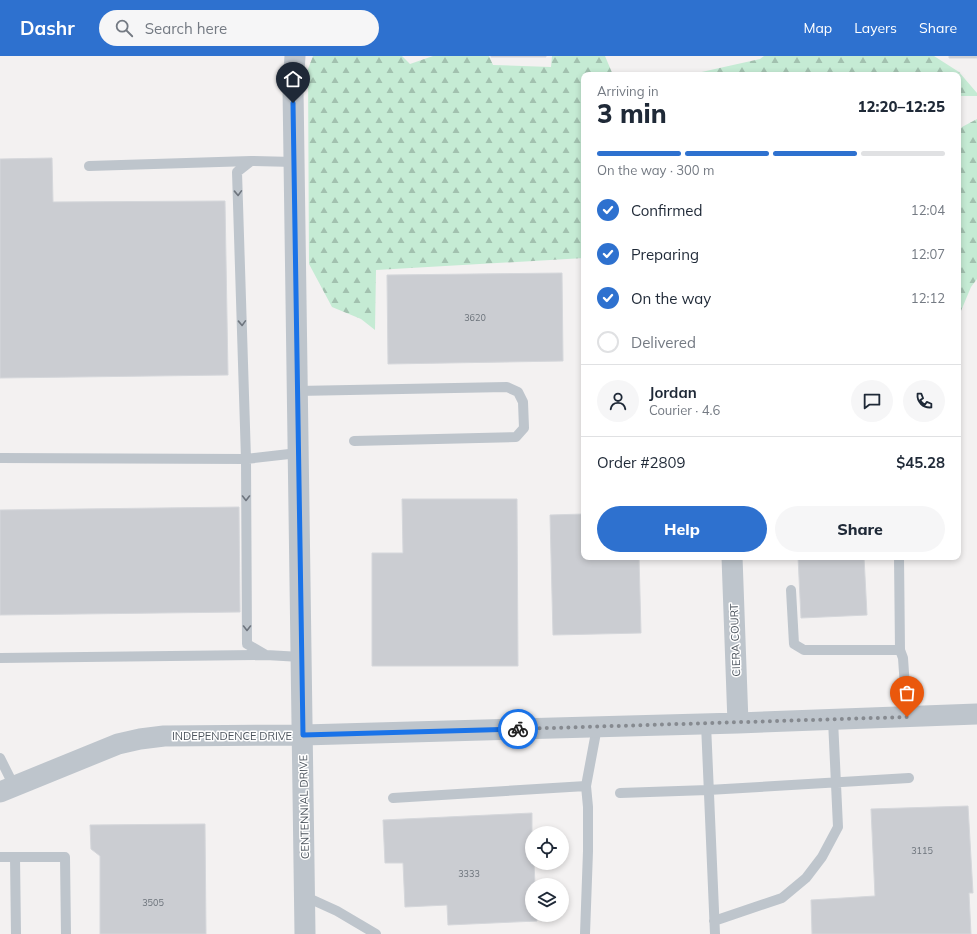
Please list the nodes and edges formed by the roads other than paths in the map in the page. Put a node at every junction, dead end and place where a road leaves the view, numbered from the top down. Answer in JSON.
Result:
{"nodes":[{"id":1,"x":295,"y":56,"type":"edge"},
{"id":2,"x":251,"y":161,"type":"junction"},
{"id":3,"x":294,"y":162,"type":"junction"},
{"id":4,"x":89,"y":166,"type":"dead end"},
{"id":5,"x":297,"y":391,"type":"junction"},
{"id":6,"x":354,"y":441,"type":"dead end"},
{"id":7,"x":298,"y":453,"type":"junction"},
{"id":8,"x":0,"y":458,"type":"edge"},
{"id":9,"x":246,"y":459,"type":"junction"},
{"id":10,"x":732,"y":560,"type":"edge"},
{"id":11,"x":899,"y":560,"type":"edge"},
{"id":12,"x":791,"y":590,"type":"dead end"},
{"id":13,"x":900,"y":650,"type":"junction"},
{"id":14,"x":266,"y":656,"type":"junction"},
{"id":15,"x":301,"y":657,"type":"junction"},
{"id":16,"x":0,"y":658,"type":"edge"},
{"id":17,"x":977,"y":714,"type":"edge"},
{"id":18,"x":907,"y":717,"type":"junction"},
{"id":19,"x":833,"y":720,"type":"junction"},
{"id":20,"x":738,"y":723,"type":"junction"},
{"id":21,"x":706,"y":724,"type":"junction"},
{"id":22,"x":597,"y":727,"type":"junction"},
{"id":23,"x":303,"y":735,"type":"junction"},
{"id":24,"x":0,"y":758,"type":"edge"},
{"id":25,"x":909,"y":778,"type":"dead end"},
{"id":26,"x":835,"y":782,"type":"junction"},
{"id":27,"x":586,"y":786,"type":"junction"},
{"id":28,"x":7,"y":789,"type":"edge"},
{"id":29,"x":708,"y":790,"type":"junction"},
{"id":30,"x":620,"y":793,"type":"dead end"},
{"id":31,"x":393,"y":798,"type":"dead end"},
{"id":32,"x":15,"y":856,"type":"junction"},
{"id":33,"x":0,"y":857,"type":"edge"},
{"id":34,"x":304,"y":896,"type":"junction"},
{"id":35,"x":714,"y":921,"type":"junction"},
{"id":36,"x":16,"y":934,"type":"edge"},
{"id":37,"x":66,"y":934,"type":"edge"},
{"id":38,"x":305,"y":934,"type":"edge"},
{"id":39,"x":376,"y":934,"type":"edge"},
{"id":40,"x":585,"y":934,"type":"edge"},
{"id":41,"x":715,"y":934,"type":"edge"}],
"edges":[{"from":1,"to":3,"type":"street","name":"CENTENNIAL DRIVE"},
{"from":2,"to":3,"type":"lane"},
{"from":2,"to":4,"type":"lane"},
{"from":2,"to":9,"type":"lane","one_way":true},
{"from":3,"to":5,"type":"street","name":"CENTENNIAL DRIVE"},
{"from":5,"to":6,"type":"lane"},
{"from":5,"to":7,"type":"street","name":"CENTENNIAL DRIVE"},
{"from":7,"to":9,"type":"lane"},
{"from":7,"to":15,"type":"street","name":"CENTENNIAL DRIVE"},
{"from":8,"to":9,"type":"lane"},
{"from":9,"to":14,"type":"lane","one_way":true},
{"from":10,"to":20,"type":"street","name":"CIERA COURT"},
{"from":11,"to":13,"type":"lane"},
{"from":12,"to":13,"type":"lane"},
{"from":13,"to":18,"type":"lane"},
{"from":14,"to":15,"type":"lane"},
{"from":14,"to":16,"type":"lane"},
{"from":15,"to":23,"type":"street","name":"CENTENNIAL DRIVE"},
{"from":17,"to":18,"type":"street","name":"INDEPENDENCE DRIVE"},
{"from":18,"to":19,"type":"street","name":"INDEPENDENCE DRIVE"},
{"from":19,"to":20,"type":"street","name":"INDEPENDENCE DRIVE"},
{"from":19,"to":26,"type":"lane"},
{"from":20,"to":21,"type":"street","name":"INDEPENDENCE DRIVE"},
{"from":21,"to":22,"type":"street","name":"INDEPENDENCE DRIVE"},
{"from":21,"to":29,"type":"lane"},
{"from":22,"to":23,"type":"street","name":"INDEPENDENCE DRIVE"},
{"from":22,"to":27,"type":"lane"},
{"from":23,"to":28,"type":"street","name":"INDEPENDENCE DRIVE"},
{"from":23,"to":34,"type":"street","name":"CENTENNIAL DRIVE"},
{"from":24,"to":28,"type":"lane"},
{"from":25,"to":26,"type":"lane"},
{"from":26,"to":29,"type":"lane"},
{"from":26,"to":35,"type":"lane"},
{"from":27,"to":31,"type":"lane"},
{"from":27,"to":40,"type":"lane"},
{"from":29,"to":30,"type":"lane"},
{"from":29,"to":35,"type":"lane"},
{"from":32,"to":33,"type":"lane"},
{"from":32,"to":36,"type":"lane"},
{"from":32,"to":37,"type":"lane"},
{"from":34,"to":38,"type":"street","name":"CENTENNIAL DRIVE"},
{"from":34,"to":39,"type":"lane"},
{"from":35,"to":41,"type":"lane"}]}
